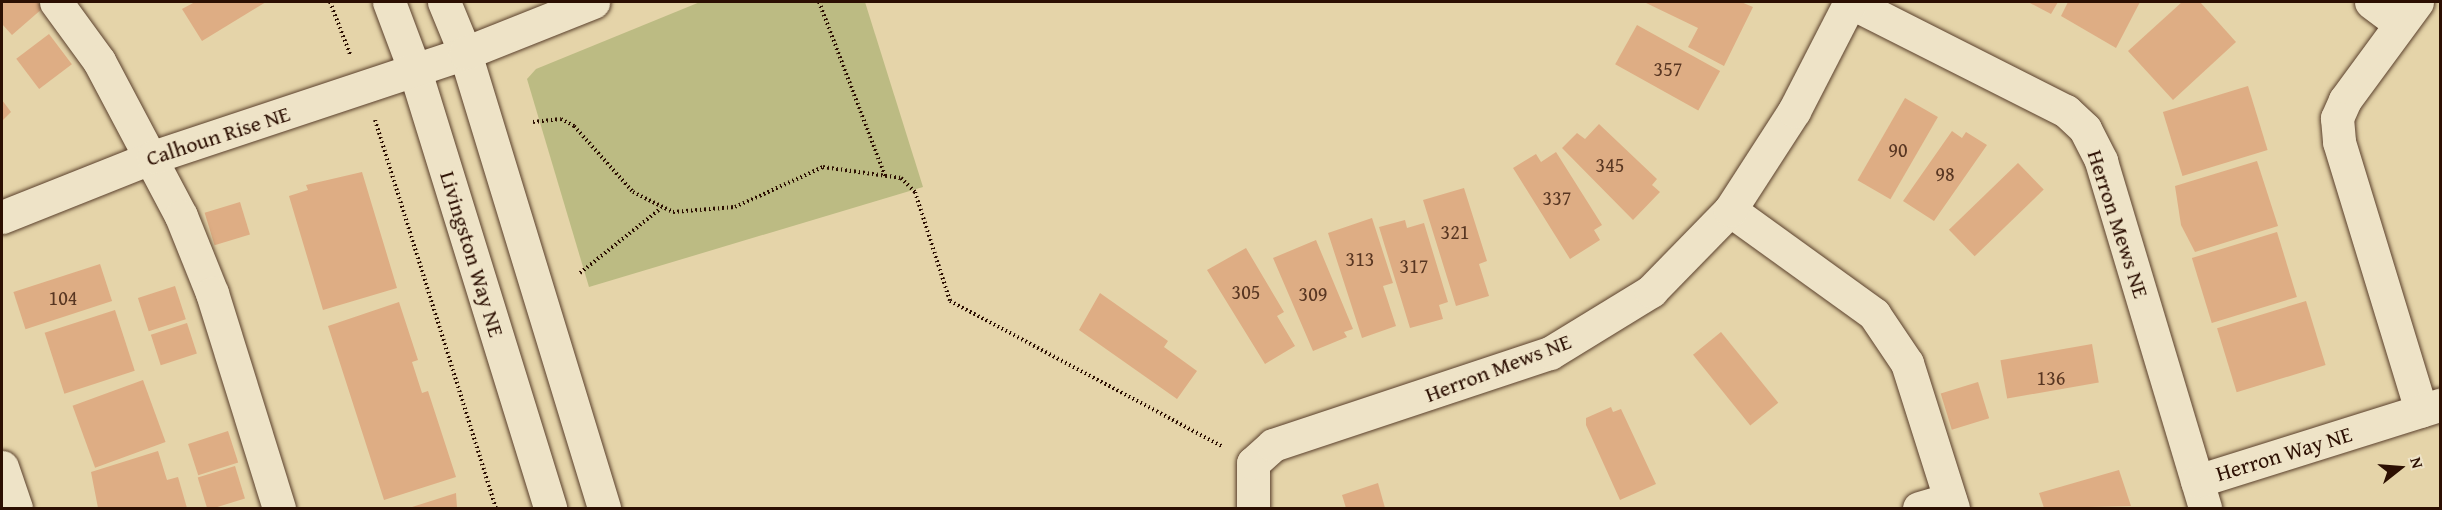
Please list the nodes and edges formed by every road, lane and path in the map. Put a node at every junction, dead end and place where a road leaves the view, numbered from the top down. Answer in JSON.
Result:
{"nodes":[{"id":1,"x":56,"y":2,"type":"edge"},
{"id":2,"x":330,"y":2,"type":"edge"},
{"id":3,"x":389,"y":2,"type":"edge"},
{"id":4,"x":444,"y":2,"type":"edge"},
{"id":5,"x":592,"y":2,"type":"edge"},
{"id":6,"x":819,"y":2,"type":"edge"},
{"id":7,"x":1850,"y":2,"type":"edge"},
{"id":8,"x":2371,"y":2,"type":"edge"},
{"id":9,"x":2409,"y":13,"type":"edge"},
{"id":10,"x":439,"y":63,"type":"junction"},
{"id":11,"x":363,"y":88,"type":"junction"},
{"id":12,"x":533,"y":122,"type":"dead end"},
{"id":13,"x":153,"y":157,"type":"junction"},
{"id":14,"x":885,"y":176,"type":"junction"},
{"id":15,"x":662,"y":208,"type":"junction"},
{"id":16,"x":1730,"y":210,"type":"junction"},
{"id":17,"x":2,"y":217,"type":"edge"},
{"id":18,"x":580,"y":273,"type":"dead end"},
{"id":19,"x":2431,"y":408,"type":"edge"},
{"id":20,"x":1253,"y":463,"type":"junction"},
{"id":21,"x":2,"y":467,"type":"edge"},
{"id":22,"x":2201,"y":495,"type":"edge"},
{"id":23,"x":1940,"y":505,"type":"edge"},
{"id":24,"x":16,"y":508,"type":"edge"},
{"id":25,"x":279,"y":508,"type":"edge"},
{"id":26,"x":496,"y":508,"type":"edge"},
{"id":27,"x":550,"y":508,"type":"edge"},
{"id":28,"x":604,"y":508,"type":"edge"},
{"id":29,"x":1253,"y":508,"type":"edge"}],
"edges":[{"from":1,"to":13,"type":"street"},
{"from":2,"to":11,"type":"path"},
{"from":3,"to":10,"type":"street","name":"Livingston Way NE"},
{"from":4,"to":10,"type":"street","name":"Livingston Way NE"},
{"from":5,"to":10,"type":"street","name":"Calhoun Rise NE"},
{"from":6,"to":14,"type":"path"},
{"from":7,"to":16,"type":"street","name":"Herron Mews NE"},
{"from":7,"to":22,"type":"street","name":"Herron Mews NE"},
{"from":8,"to":9,"type":"street"},
{"from":9,"to":19,"type":"street"},
{"from":10,"to":11,"type":"street","name":"Calhoun Rise NE"},
{"from":10,"to":27,"type":"street","name":"Livingston Way NE"},
{"from":10,"to":28,"type":"street","name":"Livingston Way NE"},
{"from":11,"to":13,"type":"street","name":"Calhoun Rise NE"},
{"from":11,"to":26,"type":"path"},
{"from":12,"to":15,"type":"path"},
{"from":13,"to":17,"type":"street","name":"Calhoun Rise NE"},
{"from":13,"to":25,"type":"street"},
{"from":14,"to":15,"type":"path"},
{"from":14,"to":20,"type":"path"},
{"from":15,"to":18,"type":"path"},
{"from":16,"to":20,"type":"street","name":"Herron Mews NE"},
{"from":16,"to":23,"type":"street"},
{"from":19,"to":22,"type":"street","name":"Herron Way NE"},
{"from":20,"to":29,"type":"street"},
{"from":21,"to":24,"type":"street"}]}
